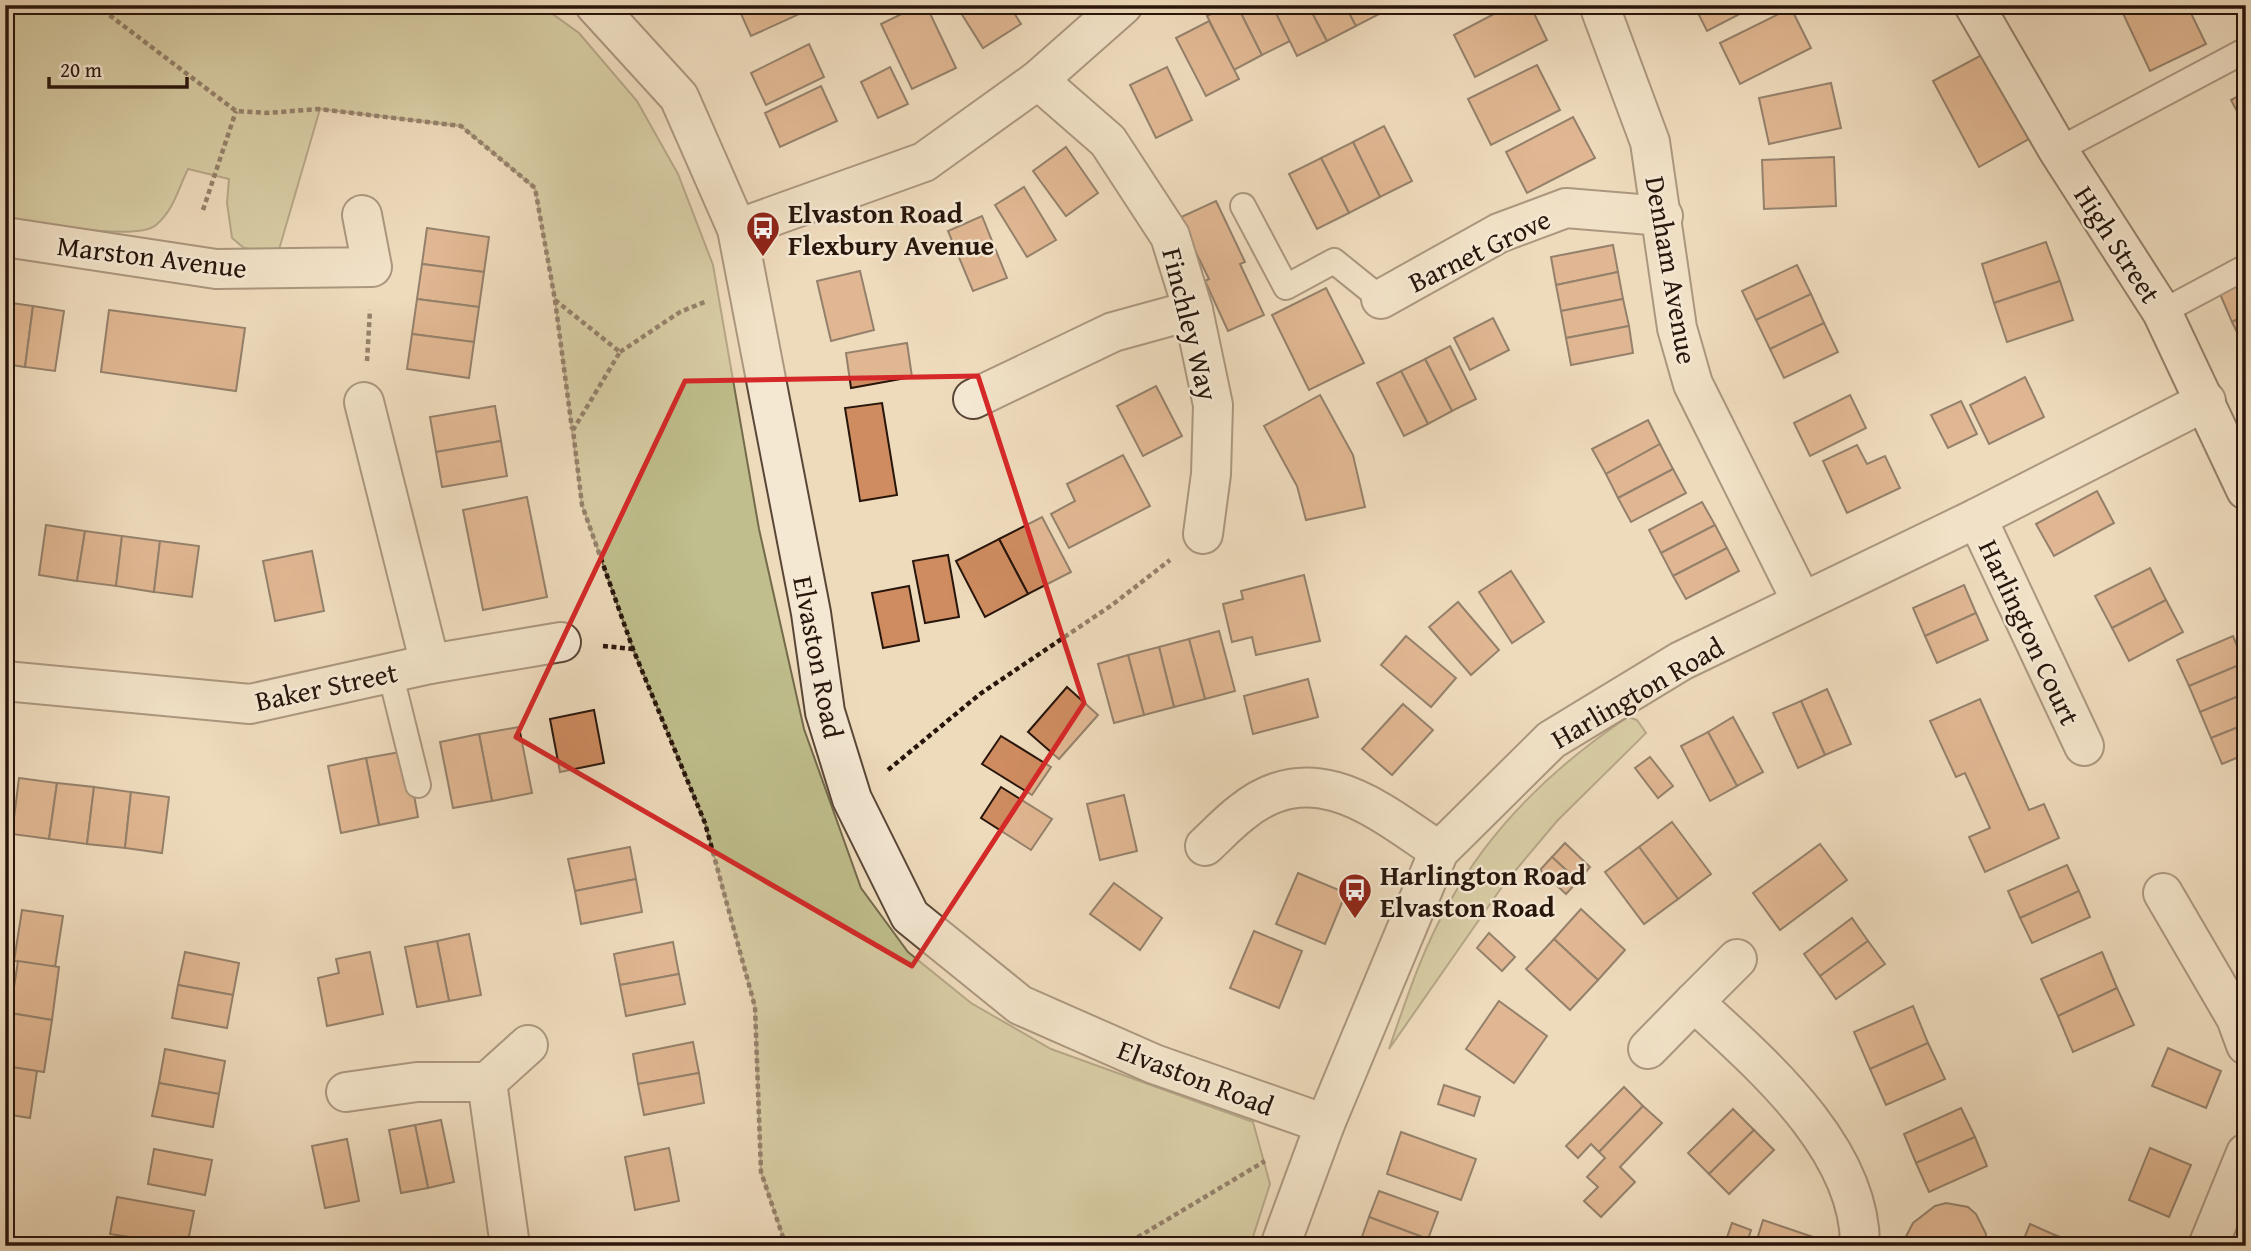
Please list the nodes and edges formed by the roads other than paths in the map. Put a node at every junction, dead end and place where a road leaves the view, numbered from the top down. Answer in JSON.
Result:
{"nodes":[{"id":1,"x":595,"y":5,"type":"edge"},
{"id":2,"x":1123,"y":5,"type":"edge"},
{"id":3,"x":1599,"y":5,"type":"edge"},
{"id":4,"x":1974,"y":5,"type":"edge"},
{"id":5,"x":2246,"y":50,"type":"edge"},
{"id":6,"x":1038,"y":80,"type":"junction"},
{"id":7,"x":2058,"y":150,"type":"junction"},
{"id":8,"x":1243,"y":206,"type":"dead end"},
{"id":9,"x":362,"y":215,"type":"dead end"},
{"id":10,"x":1662,"y":216,"type":"junction"},
{"id":11,"x":737,"y":229,"type":"junction"},
{"id":12,"x":5,"y":237,"type":"edge"},
{"id":13,"x":2246,"y":267,"type":"edge"},
{"id":14,"x":1381,"y":299,"type":"joint"},
{"id":15,"x":1193,"y":310,"type":"junction"},
{"id":16,"x":2162,"y":313,"type":"junction"},
{"id":17,"x":973,"y":400,"type":"dead end"},
{"id":18,"x":2206,"y":401,"type":"junction"},
{"id":19,"x":364,"y":402,"type":"road end"},
{"id":20,"x":2246,"y":490,"type":"edge"},
{"id":21,"x":1977,"y":519,"type":"junction"},
{"id":22,"x":1203,"y":534,"type":"road end"},
{"id":23,"x":1802,"y":602,"type":"junction"},
{"id":24,"x":561,"y":642,"type":"dead end"},
{"id":25,"x":430,"y":664,"type":"junction"},
{"id":26,"x":390,"y":672,"type":"junction"},
{"id":27,"x":5,"y":681,"type":"edge"},
{"id":28,"x":2084,"y":746,"type":"dead end"},
{"id":29,"x":418,"y":785,"type":"dead end"},
{"id":30,"x":1205,"y":846,"type":"dead end"},
{"id":31,"x":1439,"y":851,"type":"junction"},
{"id":32,"x":2163,"y":893,"type":"dead end"},
{"id":33,"x":1737,"y":959,"type":"dead end"},
{"id":34,"x":1694,"y":1002,"type":"junction"},
{"id":35,"x":528,"y":1045,"type":"dead end"},
{"id":36,"x":2246,"y":1045,"type":"edge"},
{"id":37,"x":1648,"y":1049,"type":"dead end"},
{"id":38,"x":487,"y":1082,"type":"junction"},
{"id":39,"x":346,"y":1092,"type":"dead end"},
{"id":40,"x":1325,"y":1124,"type":"junction"},
{"id":41,"x":2246,"y":1153,"type":"edge"},
{"id":42,"x":2217,"y":1243,"type":"edge"},
{"id":43,"x":510,"y":1246,"type":"edge"},
{"id":44,"x":1280,"y":1246,"type":"edge"},
{"id":45,"x":1860,"y":1246,"type":"edge"}],
"edges":[{"from":1,"to":11,"type":"street","name":"Elvaston Road"},
{"from":2,"to":6,"type":"street"},
{"from":3,"to":10,"type":"street","name":"Denham Avenue"},
{"from":4,"to":7,"type":"street","name":"High Street"},
{"from":5,"to":7,"type":"lane"},
{"from":6,"to":11,"type":"street"},
{"from":6,"to":15,"type":"street","name":"Finchley Way"},
{"from":7,"to":16,"type":"street","name":"High Street"},
{"from":8,"to":14,"type":"lane"},
{"from":9,"to":12,"type":"street","name":"Marston Avenue"},
{"from":10,"to":14,"type":"street","name":"Barnet Grove"},
{"from":10,"to":23,"type":"street","name":"Denham Avenue"},
{"from":11,"to":40,"type":"street","name":"Elvaston Road"},
{"from":13,"to":16,"type":"lane"},
{"from":15,"to":17,"type":"street"},
{"from":15,"to":22,"type":"street","name":"Finchley Way"},
{"from":16,"to":18,"type":"street","name":"High Street"},
{"from":18,"to":20,"type":"street","name":"High Street"},
{"from":18,"to":21,"type":"street","name":"Harlington Road"},
{"from":19,"to":25,"type":"street"},
{"from":21,"to":23,"type":"street","name":"Harlington Road"},
{"from":21,"to":28,"type":"street","name":"Harlington Court"},
{"from":23,"to":31,"type":"street","name":"Harlington Road"},
{"from":24,"to":25,"type":"street","name":"Baker Street"},
{"from":25,"to":26,"type":"street","name":"Baker Street"},
{"from":26,"to":27,"type":"street","name":"Baker Street"},
{"from":26,"to":29,"type":"lane"},
{"from":30,"to":31,"type":"street"},
{"from":31,"to":40,"type":"street","name":"Harlington Road"},
{"from":32,"to":36,"type":"street"},
{"from":33,"to":34,"type":"street"},
{"from":34,"to":37,"type":"street"},
{"from":34,"to":45,"type":"street"},
{"from":35,"to":38,"type":"street"},
{"from":38,"to":39,"type":"street"},
{"from":38,"to":43,"type":"street"},
{"from":40,"to":44,"type":"street","name":"Harlington Road"},
{"from":41,"to":42,"type":"street"}]}
